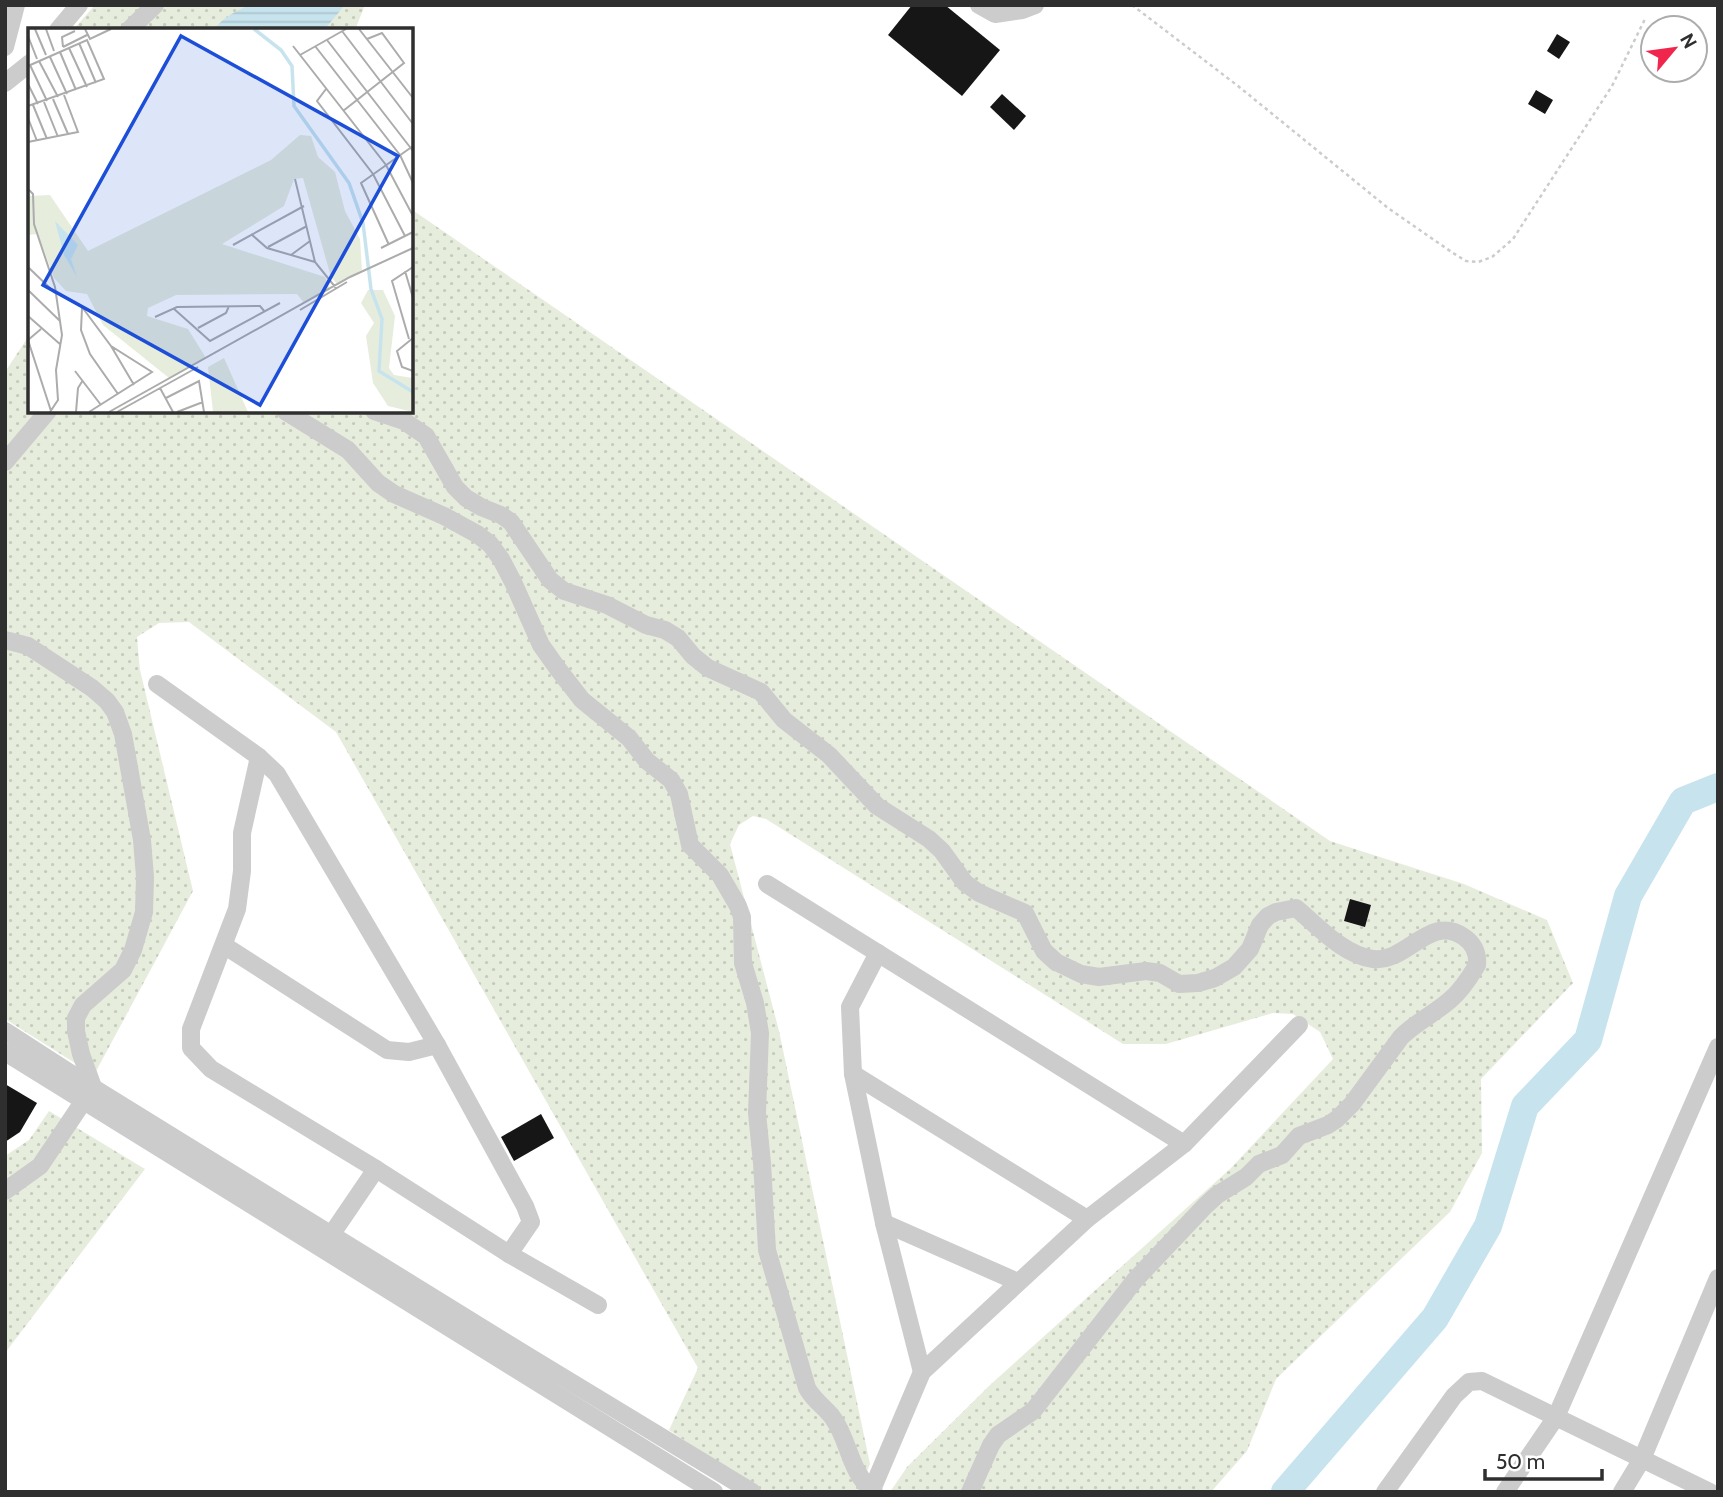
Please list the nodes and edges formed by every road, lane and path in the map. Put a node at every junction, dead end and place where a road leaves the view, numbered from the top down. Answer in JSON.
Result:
{"nodes":[{"id":1,"x":16,"y":5,"type":"edge"},
{"id":2,"x":79,"y":5,"type":"edge"},
{"id":3,"x":155,"y":5,"type":"edge"},
{"id":4,"x":979,"y":5,"type":"edge"},
{"id":5,"x":1035,"y":5,"type":"edge"},
{"id":6,"x":1132,"y":5,"type":"edge"},
{"id":7,"x":60,"y":28,"type":"edge"},
{"id":8,"x":132,"y":28,"type":"edge"},
{"id":9,"x":1639,"y":31,"type":"edge"},
{"id":10,"x":5,"y":47,"type":"edge"},
{"id":11,"x":28,"y":65,"type":"edge"},
{"id":12,"x":5,"y":83,"type":"edge"},
{"id":13,"x":46,"y":413,"type":"edge"},
{"id":14,"x":288,"y":413,"type":"edge"},
{"id":15,"x":380,"y":413,"type":"edge"},
{"id":16,"x":5,"y":462,"type":"edge"},
{"id":17,"x":5,"y":640,"type":"edge"},
{"id":18,"x":157,"y":684,"type":"dead end"},
{"id":19,"x":259,"y":757,"type":"junction"},
{"id":20,"x":766,"y":884,"type":"dead end"},
{"id":21,"x":225,"y":946,"type":"junction"},
{"id":22,"x":878,"y":953,"type":"junction"},
{"id":23,"x":1299,"y":1025,"type":"dead end"},
{"id":24,"x":5,"y":1031,"type":"edge"},
{"id":25,"x":437,"y":1045,"type":"junction"},
{"id":26,"x":1718,"y":1047,"type":"edge"},
{"id":27,"x":5,"y":1052,"type":"edge"},
{"id":28,"x":852,"y":1074,"type":"junction"},
{"id":29,"x":89,"y":1094,"type":"junction"},
{"id":30,"x":1184,"y":1144,"type":"junction"},
{"id":31,"x":376,"y":1169,"type":"junction"},
{"id":32,"x":5,"y":1191,"type":"edge"},
{"id":33,"x":1087,"y":1219,"type":"junction"},
{"id":34,"x":884,"y":1223,"type":"junction"},
{"id":35,"x":332,"y":1233,"type":"junction"},
{"id":36,"x":322,"y":1249,"type":"junction"},
{"id":37,"x":509,"y":1254,"type":"junction"},
{"id":38,"x":1718,"y":1278,"type":"edge"},
{"id":39,"x":1018,"y":1282,"type":"junction"},
{"id":40,"x":598,"y":1305,"type":"dead end"},
{"id":41,"x":922,"y":1372,"type":"junction"},
{"id":42,"x":1556,"y":1417,"type":"junction"},
{"id":43,"x":1642,"y":1459,"type":"junction"},
{"id":44,"x":872,"y":1491,"type":"edge"},
{"id":45,"x":714,"y":1492,"type":"edge"},
{"id":46,"x":752,"y":1492,"type":"edge"},
{"id":47,"x":970,"y":1492,"type":"edge"},
{"id":48,"x":1385,"y":1492,"type":"edge"},
{"id":49,"x":1505,"y":1492,"type":"edge"},
{"id":50,"x":1622,"y":1492,"type":"edge"},
{"id":51,"x":1710,"y":1492,"type":"edge"}],
"edges":[{"from":1,"to":10,"type":"street"},
{"from":2,"to":7,"type":"street"},
{"from":3,"to":8,"type":"street"},
{"from":4,"to":5,"type":"street"},
{"from":6,"to":9,"type":"path"},
{"from":11,"to":12,"type":"street"},
{"from":13,"to":16,"type":"street"},
{"from":14,"to":44,"type":"street"},
{"from":15,"to":47,"type":"street"},
{"from":17,"to":29,"type":"street"},
{"from":18,"to":19,"type":"street"},
{"from":19,"to":21,"type":"street"},
{"from":19,"to":25,"type":"street"},
{"from":20,"to":22,"type":"street"},
{"from":21,"to":25,"type":"street"},
{"from":21,"to":31,"type":"street"},
{"from":22,"to":28,"type":"street"},
{"from":22,"to":30,"type":"street"},
{"from":23,"to":30,"type":"street"},
{"from":24,"to":29,"type":"street"},
{"from":25,"to":37,"type":"street"},
{"from":26,"to":42,"type":"street"},
{"from":27,"to":29,"type":"street"},
{"from":28,"to":33,"type":"street"},
{"from":28,"to":34,"type":"street"},
{"from":29,"to":32,"type":"street"},
{"from":29,"to":35,"type":"street"},
{"from":29,"to":36,"type":"street"},
{"from":30,"to":33,"type":"street"},
{"from":31,"to":35,"type":"street"},
{"from":31,"to":37,"type":"street"},
{"from":33,"to":39,"type":"street"},
{"from":34,"to":39,"type":"street"},
{"from":34,"to":41,"type":"street"},
{"from":35,"to":36,"type":"street"},
{"from":35,"to":46,"type":"street"},
{"from":36,"to":45,"type":"street"},
{"from":37,"to":40,"type":"street"},
{"from":38,"to":43,"type":"street"},
{"from":39,"to":41,"type":"street"},
{"from":41,"to":44,"type":"street"},
{"from":42,"to":43,"type":"street"},
{"from":42,"to":48,"type":"street"},
{"from":42,"to":49,"type":"street"},
{"from":43,"to":50,"type":"street"},
{"from":43,"to":51,"type":"street"}]}
